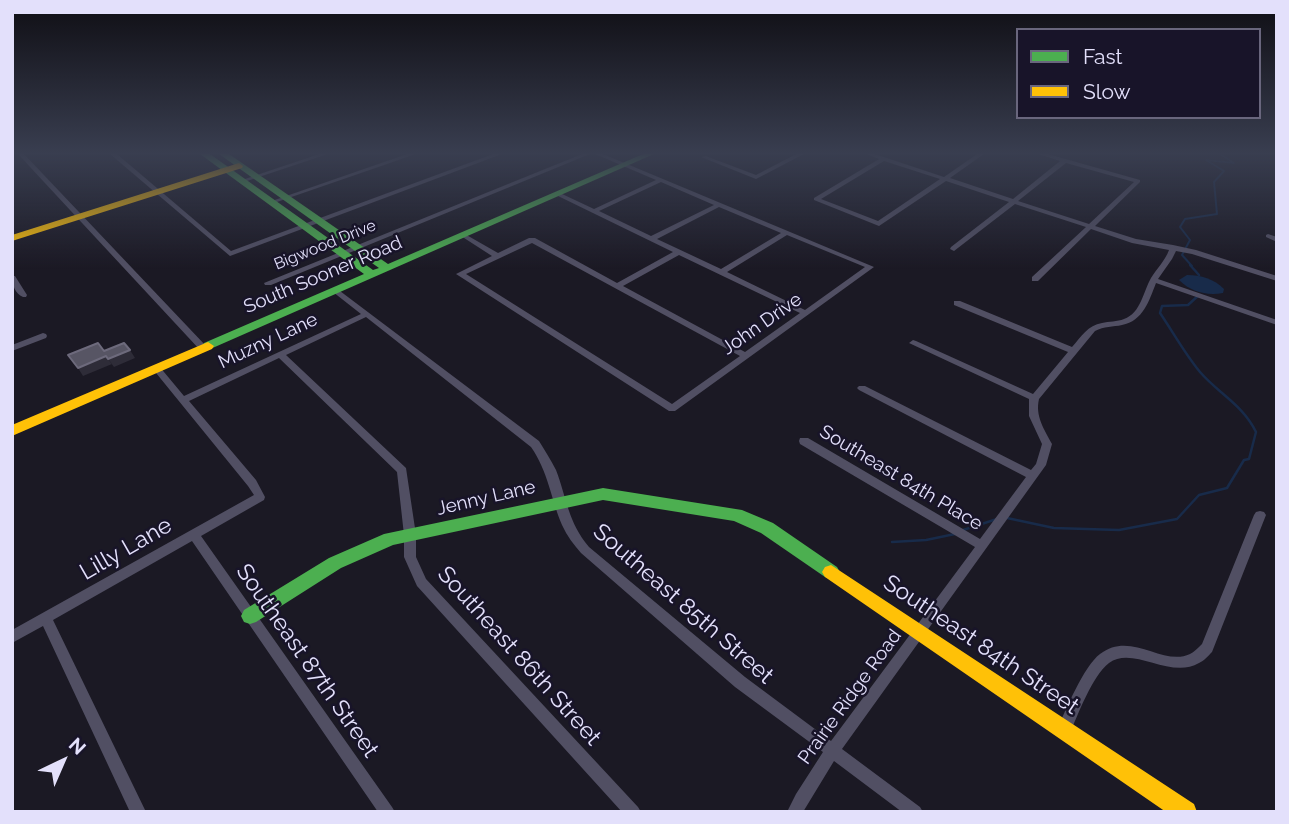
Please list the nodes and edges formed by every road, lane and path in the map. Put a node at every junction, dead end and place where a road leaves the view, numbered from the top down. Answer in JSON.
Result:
{"nodes":[{"id":1,"x":58,"y":192,"type":"edge"},
{"id":2,"x":147,"y":192,"type":"edge"},
{"id":3,"x":158,"y":192,"type":"edge"},
{"id":4,"x":268,"y":192,"type":"edge"},
{"id":5,"x":301,"y":192,"type":"edge"},
{"id":6,"x":396,"y":192,"type":"edge"},
{"id":7,"x":491,"y":192,"type":"edge"},
{"id":8,"x":562,"y":192,"type":"edge"},
{"id":9,"x":634,"y":192,"type":"edge"},
{"id":10,"x":692,"y":192,"type":"edge"},
{"id":11,"x":827,"y":192,"type":"edge"},
{"id":12,"x":925,"y":192,"type":"edge"},
{"id":13,"x":987,"y":192,"type":"edge"},
{"id":14,"x":1024,"y":192,"type":"edge"},
{"id":15,"x":1126,"y":192,"type":"edge"},
{"id":16,"x":558,"y":194,"type":"junction"},
{"id":17,"x":279,"y":200,"type":"junction"},
{"id":18,"x":1013,"y":201,"type":"junction"},
{"id":19,"x":720,"y":204,"type":"junction"},
{"id":20,"x":594,"y":211,"type":"junction"},
{"id":21,"x":78,"y":214,"type":"junction"},
{"id":22,"x":319,"y":221,"type":"junction"},
{"id":23,"x":304,"y":226,"type":"junction"},
{"id":24,"x":1091,"y":226,"type":"junction"},
{"id":25,"x":12,"y":232,"type":"edge"},
{"id":26,"x":787,"y":232,"type":"junction"},
{"id":27,"x":463,"y":235,"type":"junction"},
{"id":28,"x":1268,"y":236,"type":"dead end"},
{"id":29,"x":12,"y":238,"type":"edge"},
{"id":30,"x":653,"y":239,"type":"junction"},
{"id":31,"x":1277,"y":240,"type":"edge"},
{"id":32,"x":356,"y":247,"type":"junction"},
{"id":33,"x":954,"y":248,"type":"dead end"},
{"id":34,"x":1176,"y":248,"type":"junction"},
{"id":35,"x":679,"y":252,"type":"junction"},
{"id":36,"x":342,"y":253,"type":"junction"},
{"id":37,"x":497,"y":256,"type":"junction"},
{"id":38,"x":387,"y":268,"type":"junction"},
{"id":39,"x":722,"y":272,"type":"junction"},
{"id":40,"x":372,"y":275,"type":"junction"},
{"id":41,"x":12,"y":278,"type":"edge"},
{"id":42,"x":1035,"y":279,"type":"dead end"},
{"id":43,"x":1277,"y":279,"type":"edge"},
{"id":44,"x":1154,"y":280,"type":"junction"},
{"id":45,"x":268,"y":283,"type":"dead end"},
{"id":46,"x":617,"y":286,"type":"junction"},
{"id":47,"x":336,"y":290,"type":"junction"},
{"id":48,"x":23,"y":295,"type":"dead end"},
{"id":49,"x":957,"y":303,"type":"dead end"},
{"id":50,"x":806,"y":313,"type":"junction"},
{"id":51,"x":366,"y":314,"type":"junction"},
{"id":52,"x":1277,"y":323,"type":"edge"},
{"id":53,"x":43,"y":336,"type":"dead end"},
{"id":54,"x":913,"y":343,"type":"dead end"},
{"id":55,"x":12,"y":348,"type":"edge"},
{"id":56,"x":203,"y":348,"type":"junction"},
{"id":57,"x":1074,"y":351,"type":"junction"},
{"id":58,"x":281,"y":355,"type":"junction"},
{"id":59,"x":744,"y":355,"type":"junction"},
{"id":60,"x":156,"y":369,"type":"junction"},
{"id":61,"x":862,"y":388,"type":"dead end"},
{"id":62,"x":1034,"y":398,"type":"junction"},
{"id":63,"x":183,"y":400,"type":"junction"},
{"id":64,"x":12,"y":431,"type":"edge"},
{"id":65,"x":804,"y":441,"type":"dead end"},
{"id":66,"x":1033,"y":476,"type":"junction"},
{"id":67,"x":559,"y":502,"type":"junction"},
{"id":68,"x":1260,"y":515,"type":"dead end"},
{"id":69,"x":749,"y":519,"type":"joint"},
{"id":70,"x":193,"y":534,"type":"junction"},
{"id":71,"x":410,"y":535,"type":"junction"},
{"id":72,"x":981,"y":545,"type":"junction"},
{"id":73,"x":250,"y":616,"type":"junction"},
{"id":74,"x":46,"y":619,"type":"junction"},
{"id":75,"x":919,"y":630,"type":"junction"},
{"id":76,"x":12,"y":638,"type":"edge"},
{"id":77,"x":1064,"y":730,"type":"junction"},
{"id":78,"x":833,"y":750,"type":"junction"},
{"id":79,"x":138,"y":812,"type":"edge"},
{"id":80,"x":387,"y":812,"type":"edge"},
{"id":81,"x":634,"y":812,"type":"edge"},
{"id":82,"x":795,"y":812,"type":"edge"},
{"id":83,"x":915,"y":812,"type":"edge"},
{"id":84,"x":1186,"y":812,"type":"edge"}],
"edges":[{"from":1,"to":21,"type":"street"},
{"from":2,"to":21,"type":"street"},
{"from":3,"to":23,"type":"street"},
{"from":4,"to":17,"type":"street"},
{"from":5,"to":17,"type":"street"},
{"from":6,"to":22,"type":"street"},
{"from":7,"to":32,"type":"street","name":"Bigwood Drive"},
{"from":8,"to":16,"type":"street","name":"South Sooner Road"},
{"from":9,"to":20,"type":"street"},
{"from":10,"to":19,"type":"street"},
{"from":11,"to":12,"type":"street"},
{"from":13,"to":18,"type":"street"},
{"from":14,"to":18,"type":"street"},
{"from":15,"to":24,"type":"street"},
{"from":16,"to":20,"type":"street"},
{"from":16,"to":27,"type":"street","name":"South Sooner Road"},
{"from":17,"to":22,"type":"street"},
{"from":17,"to":23,"type":"street"},
{"from":18,"to":24,"type":"street"},
{"from":18,"to":33,"type":"street"},
{"from":19,"to":26,"type":"street"},
{"from":19,"to":30,"type":"street"},
{"from":20,"to":30,"type":"street"},
{"from":21,"to":25,"type":"street"},
{"from":21,"to":29,"type":"street"},
{"from":21,"to":56,"type":"street"},
{"from":22,"to":23,"type":"street"},
{"from":22,"to":32,"type":"street"},
{"from":23,"to":36,"type":"street"},
{"from":24,"to":34,"type":"street"},
{"from":24,"to":42,"type":"street"},
{"from":26,"to":39,"type":"street"},
{"from":26,"to":50,"type":"street","name":"John Drive"},
{"from":27,"to":37,"type":"street"},
{"from":27,"to":38,"type":"street","name":"South Sooner Road"},
{"from":28,"to":31,"type":"street"},
{"from":30,"to":35,"type":"street"},
{"from":32,"to":36,"type":"street","name":"Bigwood Drive"},
{"from":32,"to":38,"type":"street"},
{"from":34,"to":43,"type":"street"},
{"from":34,"to":44,"type":"street"},
{"from":35,"to":39,"type":"street"},
{"from":35,"to":46,"type":"street"},
{"from":36,"to":40,"type":"street"},
{"from":36,"to":45,"type":"street","name":"Bigwood Drive"},
{"from":37,"to":46,"type":"street"},
{"from":37,"to":59,"type":"street","name":"John Drive"},
{"from":38,"to":40,"type":"street","name":"South Sooner Road"},
{"from":39,"to":50,"type":"street"},
{"from":40,"to":47,"type":"street","name":"South Sooner Road"},
{"from":41,"to":48,"type":"street"},
{"from":44,"to":52,"type":"street"},
{"from":44,"to":57,"type":"street"},
{"from":46,"to":59,"type":"street"},
{"from":47,"to":51,"type":"street","name":"Southeast 85th Street"},
{"from":47,"to":56,"type":"street","name":"South Sooner Road"},
{"from":49,"to":57,"type":"street"},
{"from":50,"to":59,"type":"street","name":"John Drive"},
{"from":51,"to":58,"type":"street","name":"Muzny Lane"},
{"from":51,"to":67,"type":"street","name":"Southeast 85th Street"},
{"from":53,"to":55,"type":"street"},
{"from":54,"to":62,"type":"street"},
{"from":56,"to":60,"type":"street","name":"South Sooner Road"},
{"from":57,"to":62,"type":"street"},
{"from":58,"to":63,"type":"street","name":"Muzny Lane"},
{"from":58,"to":71,"type":"street","name":"Southeast 86th Street"},
{"from":60,"to":63,"type":"street"},
{"from":60,"to":64,"type":"street","name":"South Sooner Road"},
{"from":61,"to":66,"type":"street"},
{"from":62,"to":66,"type":"street","name":"Prairie Ridge Road"},
{"from":63,"to":70,"type":"street","name":"Lilly Lane"},
{"from":65,"to":72,"type":"street","name":"Southeast 84th Place"},
{"from":66,"to":72,"type":"street","name":"Prairie Ridge Road"},
{"from":67,"to":69,"type":"street","name":"Jenny Lane"},
{"from":67,"to":71,"type":"street","name":"Jenny Lane"},
{"from":67,"to":78,"type":"street","name":"Southeast 85th Street"},
{"from":68,"to":77,"type":"street"},
{"from":69,"to":75,"type":"street","name":"Southeast 84th Street"},
{"from":70,"to":73,"type":"street","name":"Southeast 87th Street"},
{"from":70,"to":74,"type":"street","name":"Lilly Lane"},
{"from":71,"to":73,"type":"street","name":"Jenny Lane"},
{"from":71,"to":81,"type":"street","name":"Southeast 86th Street"},
{"from":72,"to":75,"type":"street","name":"Prairie Ridge Road"},
{"from":73,"to":80,"type":"street","name":"Southeast 87th Street"},
{"from":74,"to":76,"type":"street","name":"Lilly Lane"},
{"from":74,"to":79,"type":"street"},
{"from":75,"to":77,"type":"street","name":"Southeast 84th Street"},
{"from":75,"to":78,"type":"street","name":"Prairie Ridge Road"},
{"from":77,"to":84,"type":"street","name":"Southeast 84th Street"},
{"from":78,"to":82,"type":"street","name":"Prairie Ridge Road"},
{"from":78,"to":83,"type":"street","name":"Southeast 85th Street"}]}
